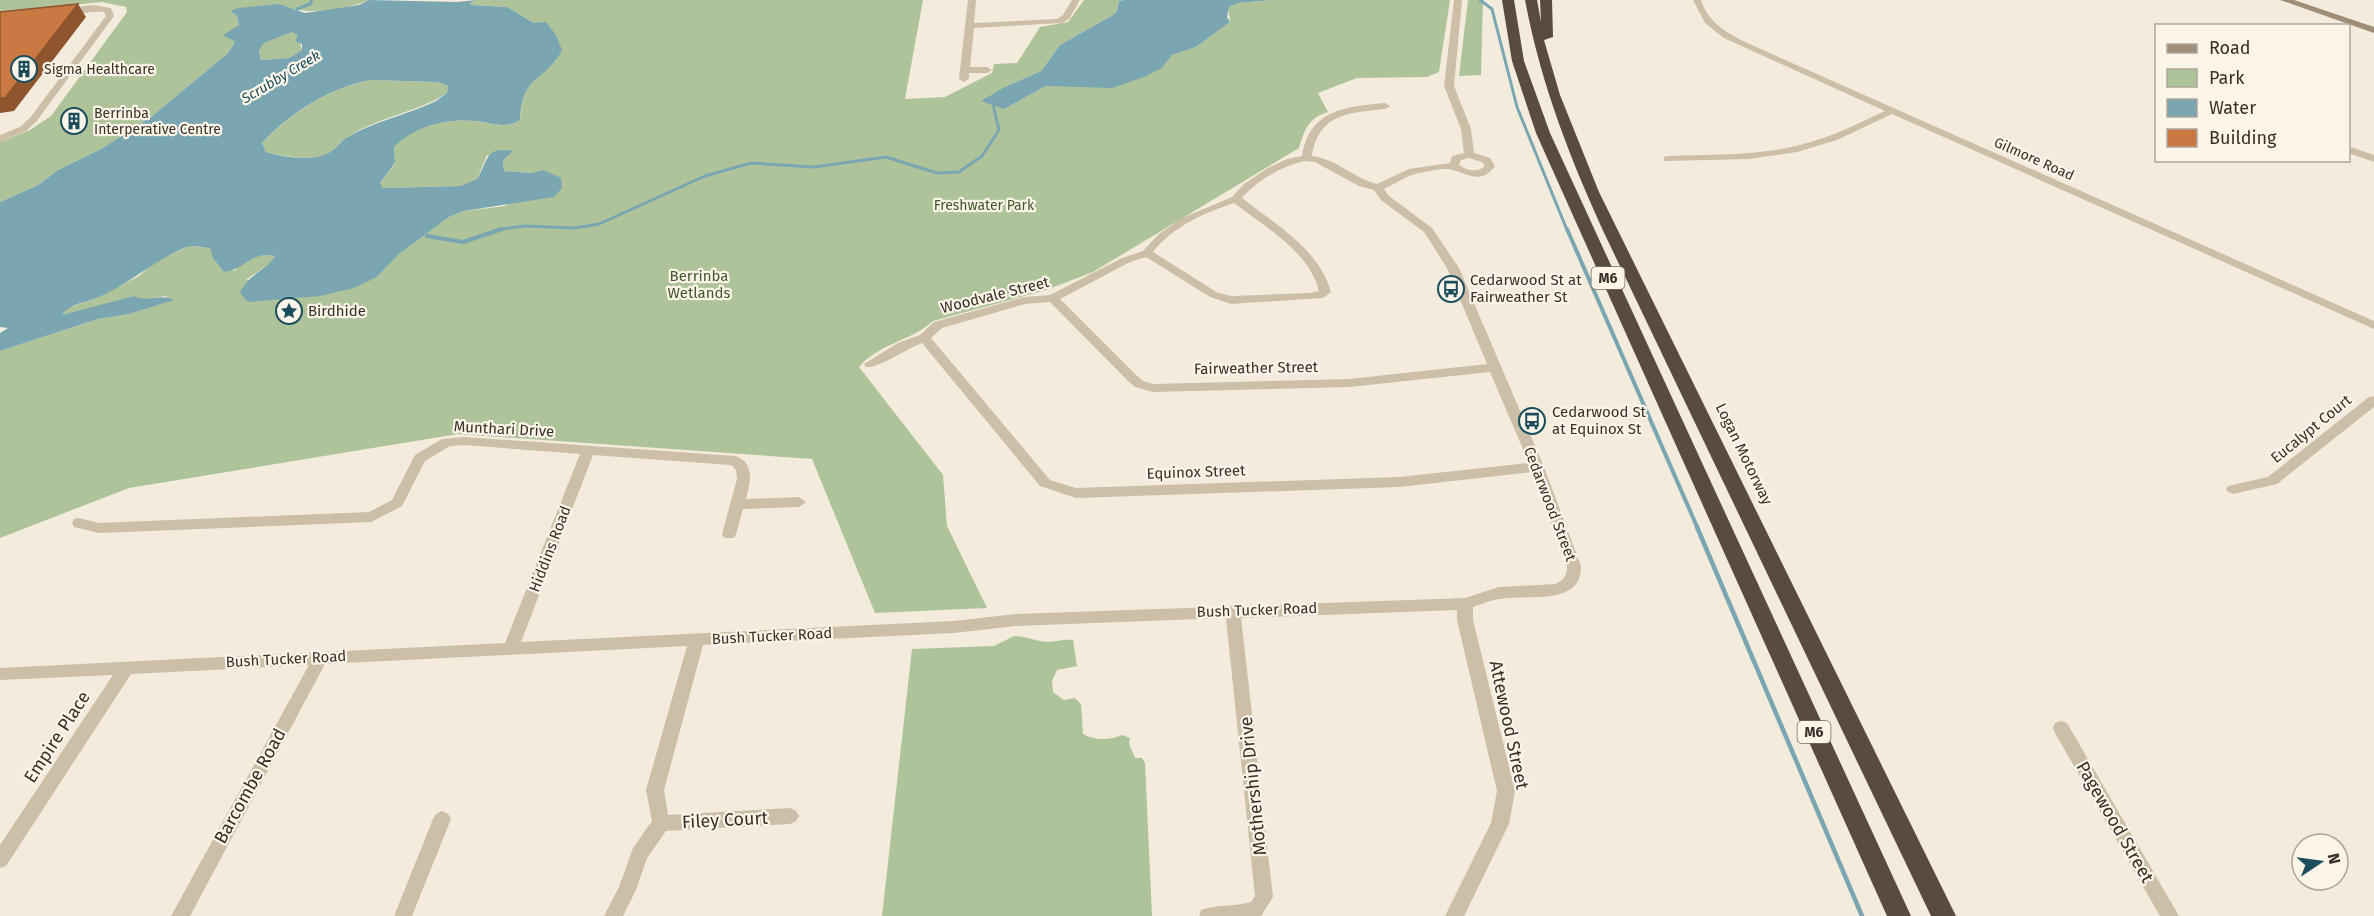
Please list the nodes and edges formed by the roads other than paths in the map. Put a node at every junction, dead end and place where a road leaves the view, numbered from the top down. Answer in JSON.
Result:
{"nodes":[{"id":1,"x":972,"y":0,"type":"edge"},
{"id":2,"x":1076,"y":0,"type":"edge"},
{"id":3,"x":1458,"y":0,"type":"edge"},
{"id":4,"x":1508,"y":0,"type":"edge"},
{"id":5,"x":1531,"y":0,"type":"edge"},
{"id":6,"x":1546,"y":0,"type":"edge"},
{"id":7,"x":2285,"y":0,"type":"edge"},
{"id":8,"x":1697,"y":1,"type":"edge"},
{"id":9,"x":58,"y":12,"type":"edge"},
{"id":10,"x":969,"y":26,"type":"junction"},
{"id":11,"x":2374,"y":30,"type":"edge"},
{"id":12,"x":987,"y":70,"type":"dead end"},
{"id":13,"x":1385,"y":106,"type":"dead end"},
{"id":14,"x":1559,"y":109,"type":"junction"},
{"id":15,"x":1890,"y":112,"type":"junction"},
{"id":16,"x":0,"y":139,"type":"edge"},
{"id":17,"x":2350,"y":149,"type":"edge"},
{"id":18,"x":1469,"y":155,"type":"junction"},
{"id":19,"x":1307,"y":158,"type":"junction"},
{"id":20,"x":1668,"y":159,"type":"dead end"},
{"id":21,"x":2374,"y":159,"type":"edge"},
{"id":22,"x":1454,"y":166,"type":"junction"},
{"id":23,"x":1378,"y":188,"type":"junction"},
{"id":24,"x":1236,"y":199,"type":"junction"},
{"id":25,"x":1147,"y":254,"type":"junction"},
{"id":26,"x":1053,"y":298,"type":"junction"},
{"id":27,"x":2374,"y":325,"type":"edge"},
{"id":28,"x":924,"y":338,"type":"junction"},
{"id":29,"x":870,"y":364,"type":"dead end"},
{"id":30,"x":1496,"y":367,"type":"junction"},
{"id":31,"x":2374,"y":400,"type":"edge"},
{"id":32,"x":588,"y":450,"type":"junction"},
{"id":33,"x":1537,"y":467,"type":"junction"},
{"id":34,"x":2233,"y":489,"type":"dead end"},
{"id":35,"x":799,"y":502,"type":"dead end"},
{"id":36,"x":737,"y":504,"type":"junction"},
{"id":37,"x":79,"y":523,"type":"dead end"},
{"id":38,"x":729,"y":534,"type":"dead end"},
{"id":39,"x":1542,"y":591,"type":"joint"},
{"id":40,"x":1466,"y":604,"type":"junction"},
{"id":41,"x":1233,"y":611,"type":"junction"},
{"id":42,"x":696,"y":640,"type":"junction"},
{"id":43,"x":511,"y":648,"type":"junction"},
{"id":44,"x":321,"y":657,"type":"junction"},
{"id":45,"x":127,"y":667,"type":"junction"},
{"id":46,"x":0,"y":674,"type":"edge"},
{"id":47,"x":2061,"y":728,"type":"dead end"},
{"id":48,"x":790,"y":816,"type":"dead end"},
{"id":49,"x":442,"y":819,"type":"dead end"},
{"id":50,"x":661,"y":823,"type":"junction"},
{"id":51,"x":0,"y":860,"type":"edge"},
{"id":52,"x":180,"y":916,"type":"edge"},
{"id":53,"x":403,"y":916,"type":"edge"},
{"id":54,"x":613,"y":916,"type":"edge"},
{"id":55,"x":1208,"y":916,"type":"edge"},
{"id":56,"x":1454,"y":916,"type":"edge"},
{"id":57,"x":1899,"y":916,"type":"edge"},
{"id":58,"x":1944,"y":916,"type":"edge"},
{"id":59,"x":2170,"y":916,"type":"edge"}],
"edges":[{"from":1,"to":10,"type":"street"},
{"from":2,"to":10,"type":"street"},
{"from":3,"to":18,"type":"street"},
{"from":4,"to":57,"type":"highway","number":"M6"},
{"from":5,"to":14,"type":"highway","name":"Logan Motorway","number":"M6"},
{"from":6,"to":14,"type":"highway"},
{"from":7,"to":11,"type":"main road"},
{"from":8,"to":15,"type":"street","name":"Gilmore Road"},
{"from":9,"to":16,"type":"street"},
{"from":10,"to":12,"type":"street"},
{"from":13,"to":19,"type":"street"},
{"from":14,"to":58,"type":"highway","name":"Logan Motorway","number":"M6"},
{"from":15,"to":20,"type":"street"},
{"from":15,"to":27,"type":"street","name":"Gilmore Road"},
{"from":17,"to":21,"type":"street"},
{"from":18,"to":22,"type":"street"},
{"from":18,"to":22,"type":"street"},
{"from":19,"to":23,"type":"street"},
{"from":19,"to":24,"type":"street","name":"Woodvale Street"},
{"from":22,"to":23,"type":"street"},
{"from":23,"to":30,"type":"street","name":"Cedarwood Street"},
{"from":24,"to":25,"type":"street","name":"Woodvale Street"},
{"from":24,"to":25,"type":"street"},
{"from":25,"to":26,"type":"street","name":"Woodvale Street"},
{"from":26,"to":28,"type":"street","name":"Woodvale Street"},
{"from":26,"to":30,"type":"street","name":"Fairweather Street"},
{"from":28,"to":29,"type":"street","name":"Woodvale Street"},
{"from":28,"to":33,"type":"street","name":"Equinox Street"},
{"from":30,"to":33,"type":"street","name":"Cedarwood Street"},
{"from":31,"to":34,"type":"street","name":"Eucalypt Court"},
{"from":32,"to":36,"type":"street","name":"Munthari Drive"},
{"from":32,"to":37,"type":"street","name":"Munthari Drive"},
{"from":32,"to":43,"type":"street","name":"Hiddins Road"},
{"from":33,"to":39,"type":"street","name":"Cedarwood Street"},
{"from":35,"to":36,"type":"street"},
{"from":36,"to":38,"type":"street","name":"Munthari Drive"},
{"from":39,"to":40,"type":"street","name":"Bush Tucker Road"},
{"from":40,"to":41,"type":"street","name":"Bush Tucker Road"},
{"from":40,"to":56,"type":"street","name":"Attewood Street"},
{"from":41,"to":42,"type":"street","name":"Bush Tucker Road"},
{"from":41,"to":55,"type":"street","name":"Mothership Drive"},
{"from":42,"to":43,"type":"street","name":"Bush Tucker Road"},
{"from":42,"to":50,"type":"street"},
{"from":43,"to":44,"type":"street","name":"Bush Tucker Road"},
{"from":44,"to":45,"type":"street","name":"Bush Tucker Road"},
{"from":44,"to":52,"type":"street","name":"Barcombe Road"},
{"from":45,"to":46,"type":"street","name":"Bush Tucker Road"},
{"from":45,"to":51,"type":"street","name":"Empire Place"},
{"from":47,"to":59,"type":"street","name":"Pagewood Street"},
{"from":48,"to":50,"type":"street","name":"Filey Court"},
{"from":49,"to":53,"type":"street"},
{"from":50,"to":54,"type":"street"}]}
